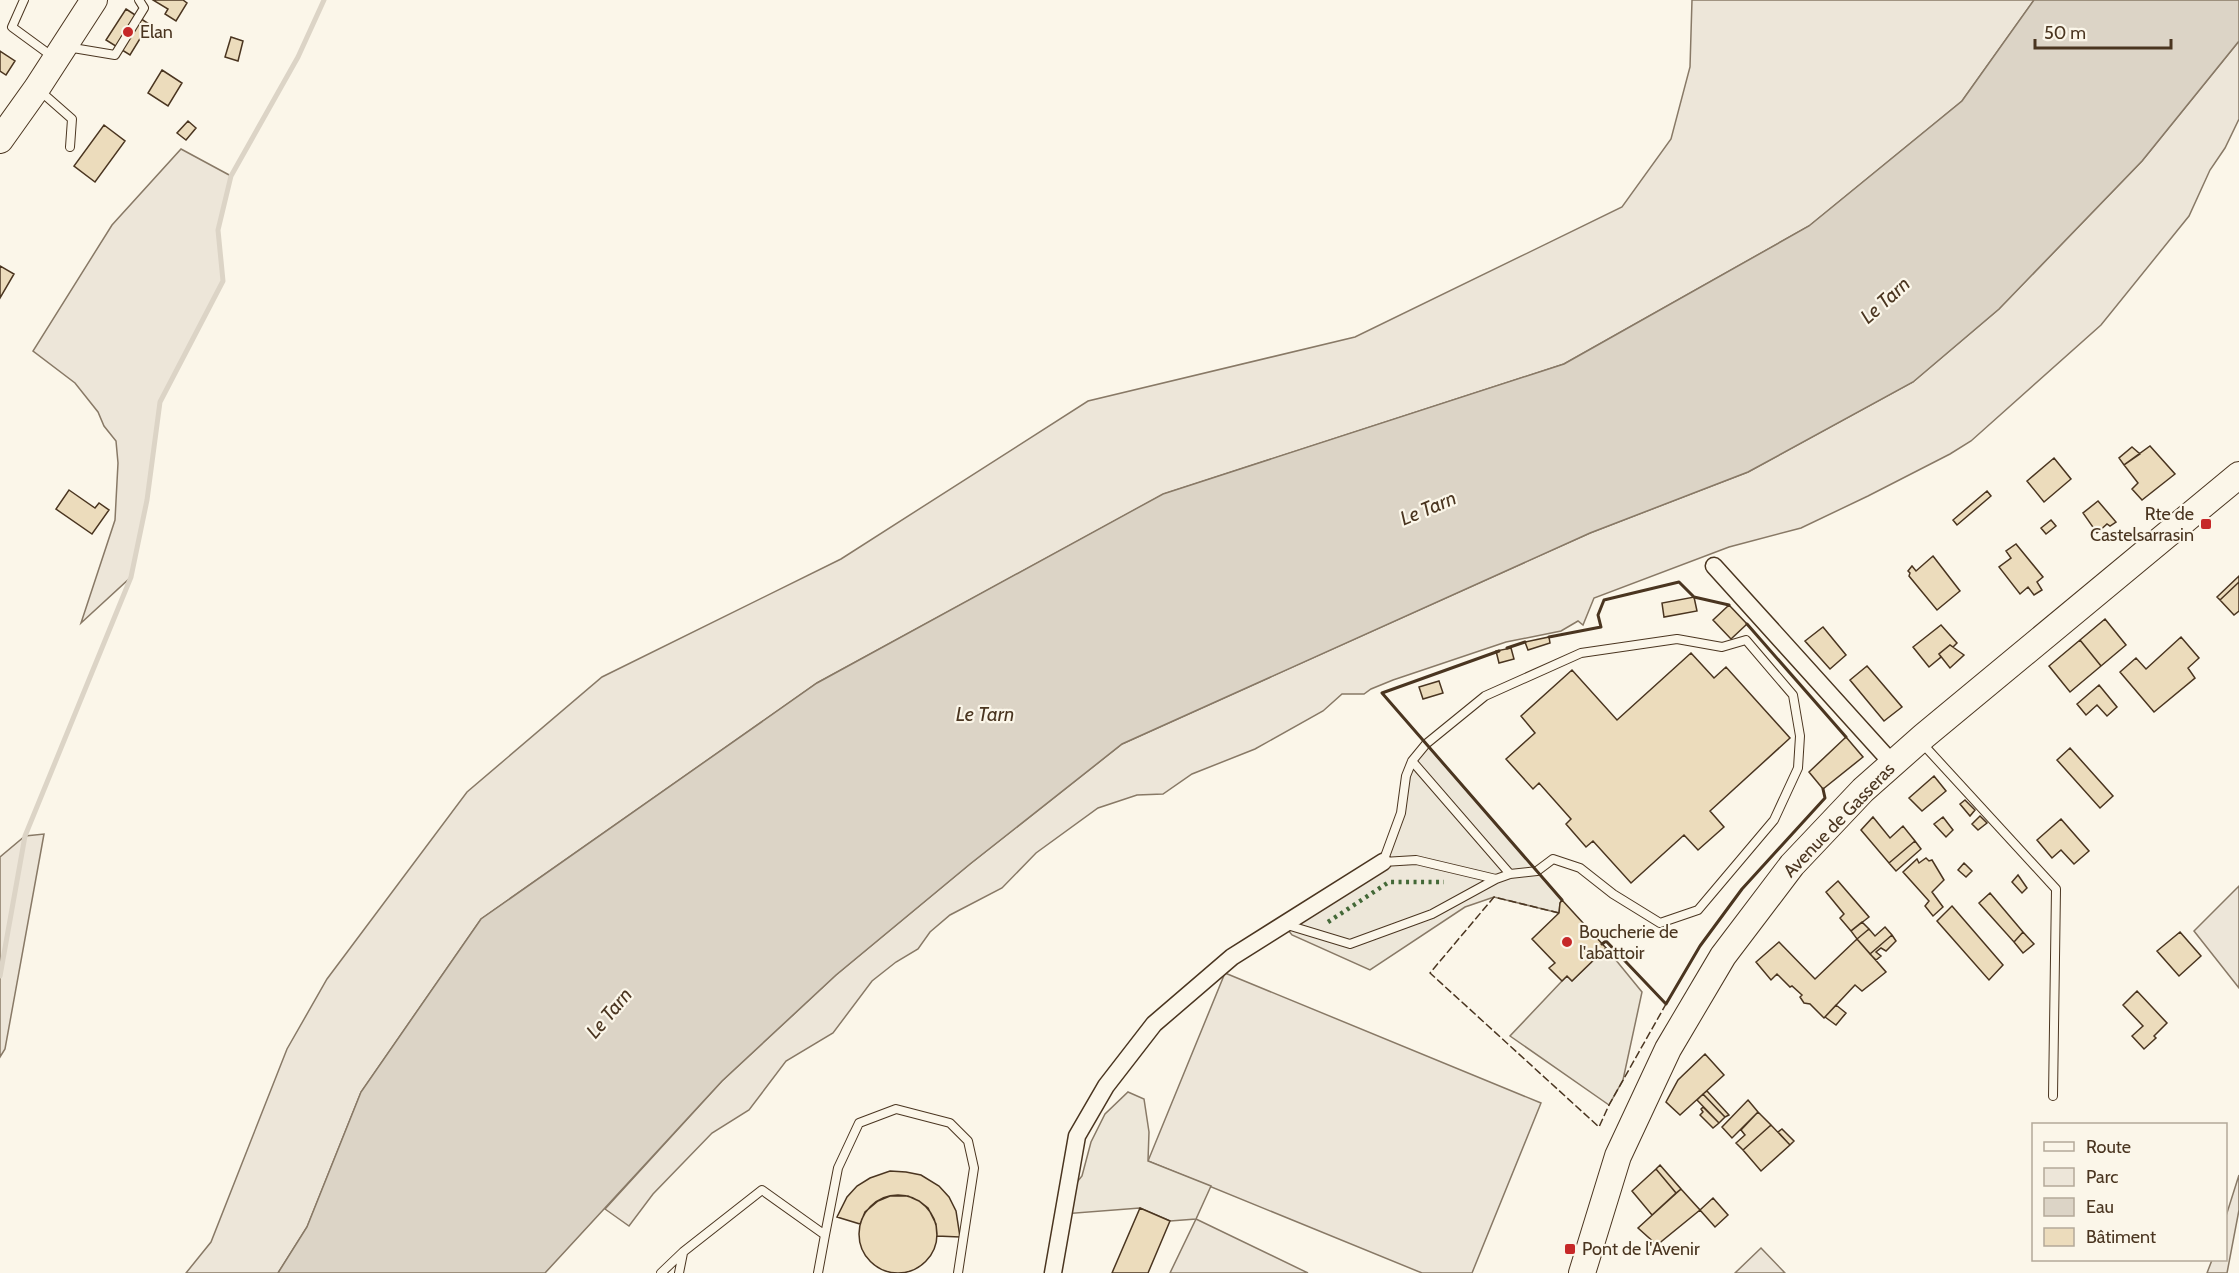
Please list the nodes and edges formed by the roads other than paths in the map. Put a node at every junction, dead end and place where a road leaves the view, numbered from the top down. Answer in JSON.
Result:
{"nodes":[{"id":1,"x":24,"y":0,"type":"edge"},
{"id":2,"x":94,"y":0,"type":"edge"},
{"id":3,"x":139,"y":0,"type":"edge"},
{"id":4,"x":60,"y":53,"type":"junction"},
{"id":5,"x":37,"y":88,"type":"junction"},
{"id":6,"x":0,"y":140,"type":"edge"},
{"id":7,"x":70,"y":147,"type":"dead end"},
{"id":8,"x":2239,"y":476,"type":"edge"},
{"id":9,"x":1714,"y":566,"type":"dead end"},
{"id":10,"x":1920,"y":741,"type":"junction"},
{"id":11,"x":1412,"y":761,"type":"junction"},
{"id":12,"x":1893,"y":764,"type":"junction"},
{"id":13,"x":1383,"y":862,"type":"junction"},
{"id":14,"x":1510,"y":874,"type":"junction"},
{"id":15,"x":1496,"y":879,"type":"junction"},
{"id":16,"x":1283,"y":924,"type":"junction"},
{"id":17,"x":2053,"y":1096,"type":"dead end"},
{"id":18,"x":825,"y":1235,"type":"junction"},
{"id":19,"x":683,"y":1252,"type":"junction"},
{"id":20,"x":661,"y":1273,"type":"edge"},
{"id":21,"x":679,"y":1273,"type":"edge"},
{"id":22,"x":818,"y":1273,"type":"edge"},
{"id":23,"x":958,"y":1273,"type":"edge"},
{"id":24,"x":1053,"y":1273,"type":"edge"},
{"id":25,"x":1582,"y":1273,"type":"edge"}],
"edges":[{"from":1,"to":4,"type":"lane"},
{"from":2,"to":4,"type":"main road"},
{"from":3,"to":4,"type":"lane"},
{"from":4,"to":5,"type":"main road"},
{"from":5,"to":6,"type":"main road"},
{"from":5,"to":7,"type":"lane"},
{"from":8,"to":10,"type":"main road","name":"Avenue de Gasseras"},
{"from":9,"to":12,"type":"street"},
{"from":10,"to":12,"type":"main road","name":"Avenue de Gasseras"},
{"from":10,"to":17,"type":"lane"},
{"from":11,"to":13,"type":"lane"},
{"from":11,"to":14,"type":"lane"},
{"from":11,"to":14,"type":"lane"},
{"from":12,"to":25,"type":"main road","name":"Avenue de Gasseras"},
{"from":13,"to":15,"type":"lane"},
{"from":13,"to":16,"type":"street"},
{"from":14,"to":15,"type":"lane"},
{"from":15,"to":16,"type":"lane"},
{"from":16,"to":24,"type":"street"},
{"from":18,"to":19,"type":"lane"},
{"from":18,"to":22,"type":"lane"},
{"from":18,"to":23,"type":"lane"},
{"from":19,"to":20,"type":"lane"},
{"from":19,"to":21,"type":"lane"}]}
